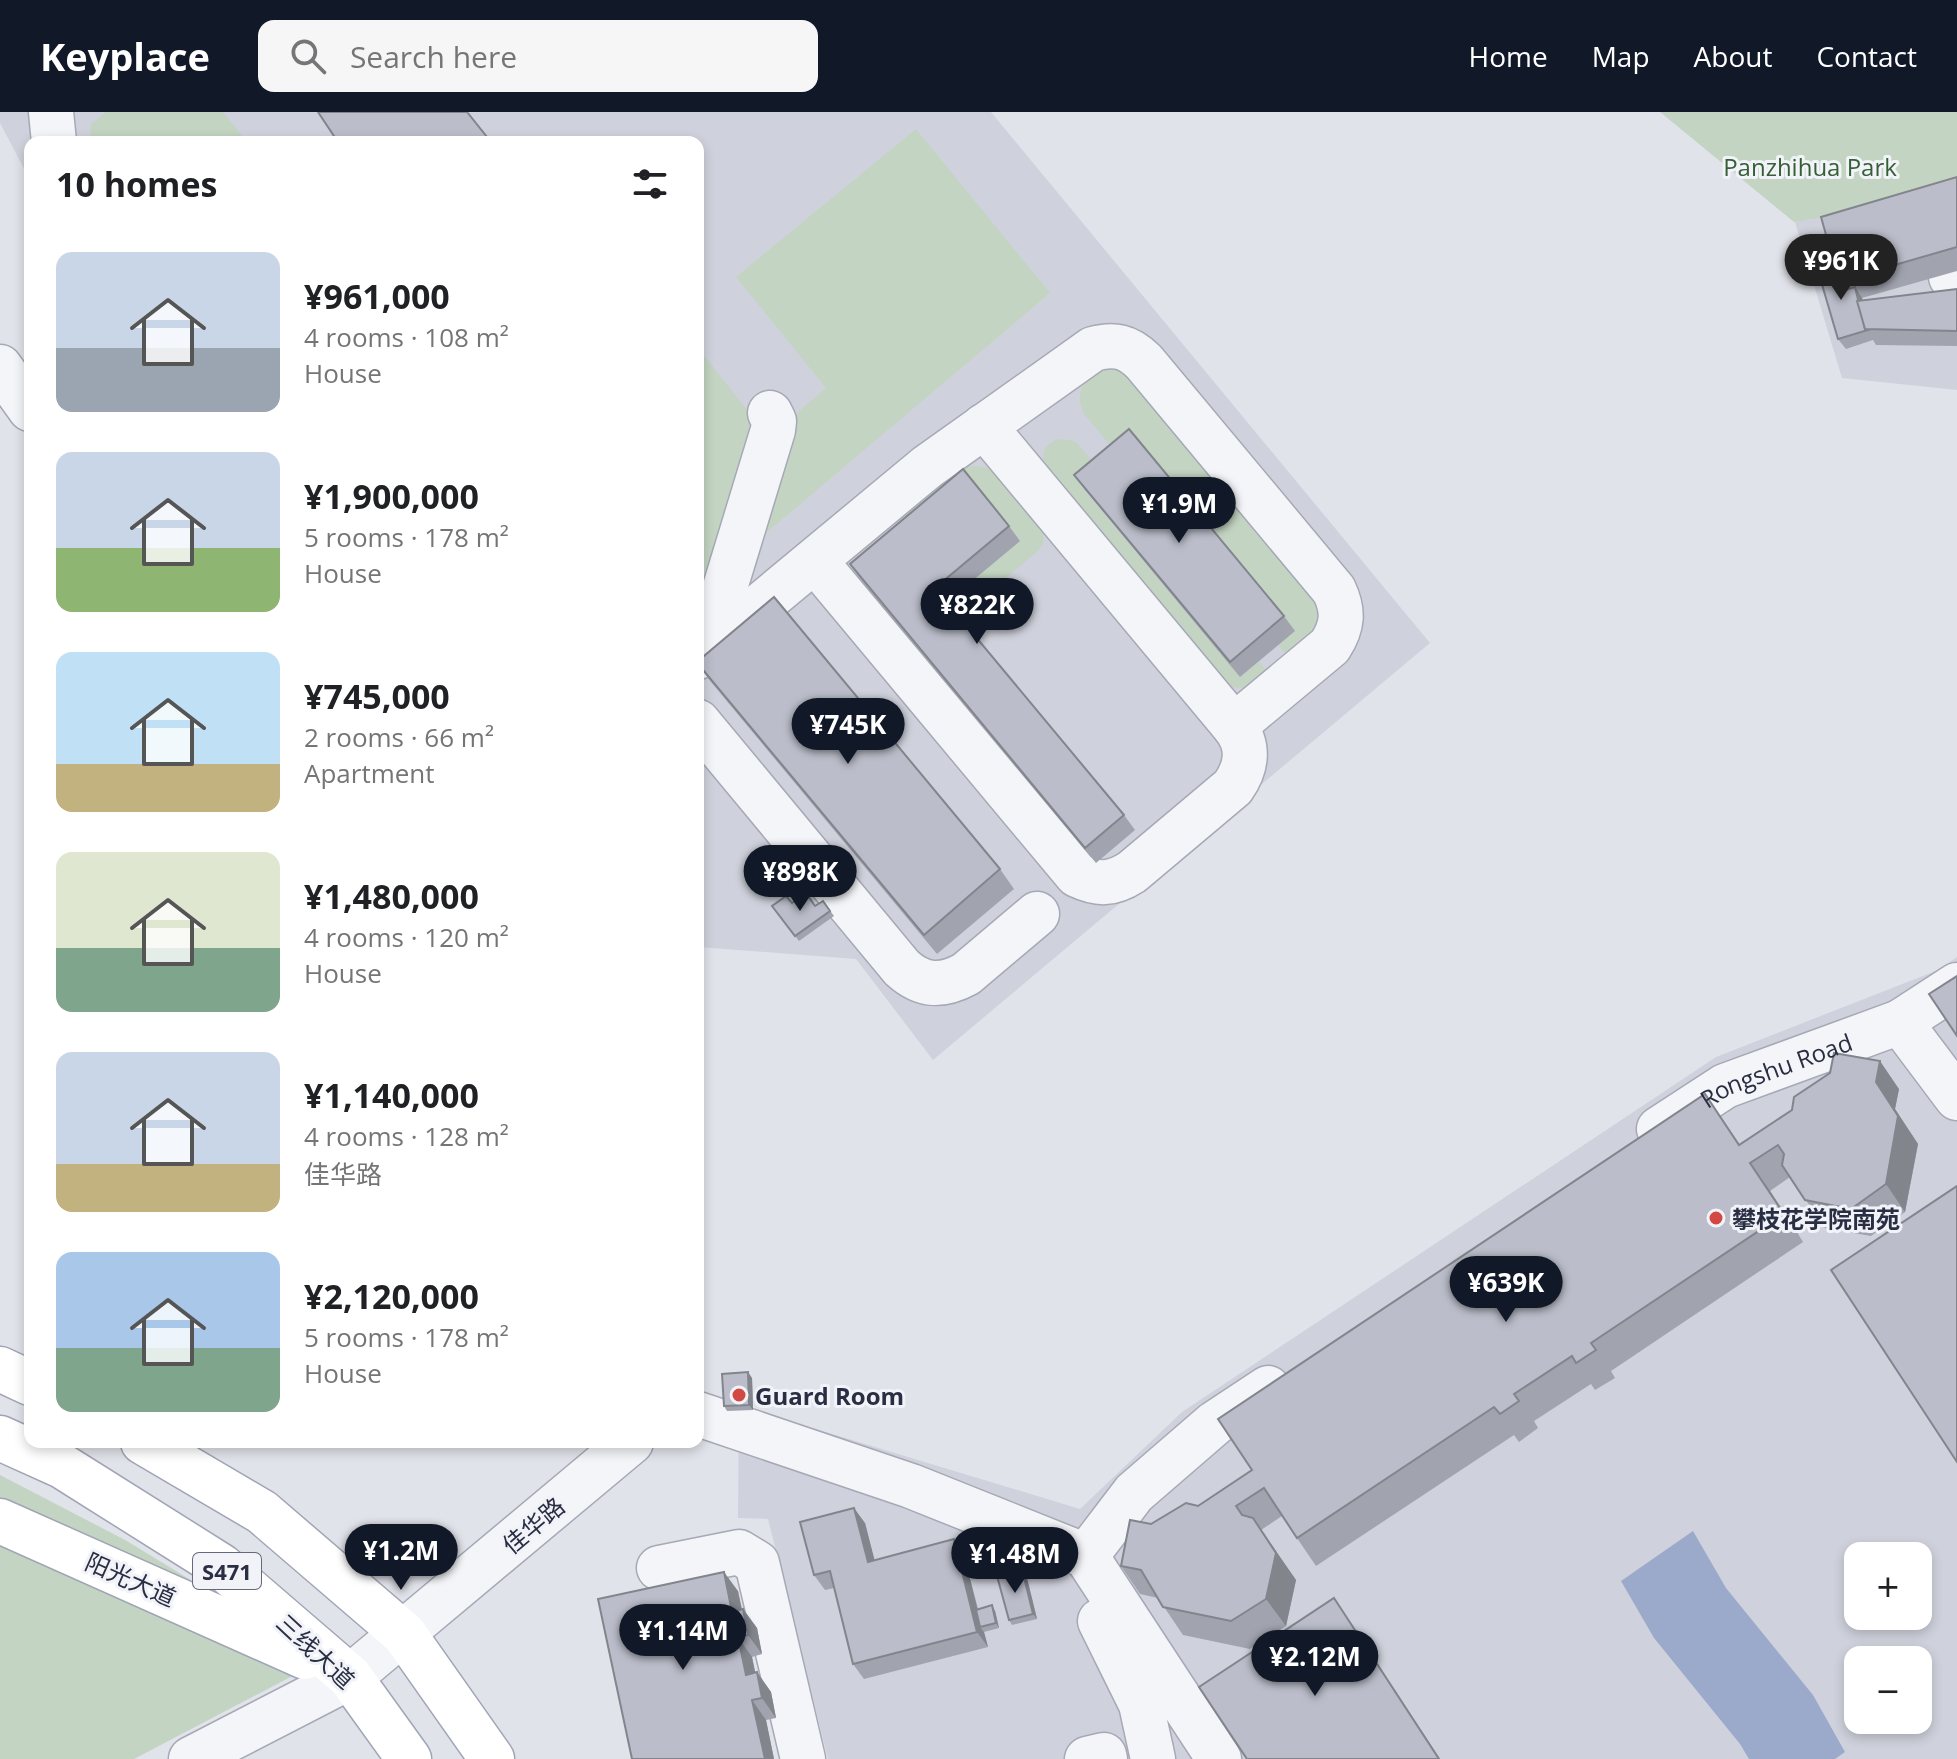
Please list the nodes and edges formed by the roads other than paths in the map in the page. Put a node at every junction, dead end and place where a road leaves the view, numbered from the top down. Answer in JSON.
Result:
{"nodes":[{"id":1,"x":51,"y":112,"type":"edge"},
{"id":2,"x":53,"y":136,"type":"edge"},
{"id":3,"x":0,"y":367,"type":"edge"},
{"id":4,"x":24,"y":401,"type":"edge"},
{"id":5,"x":770,"y":413,"type":"dead end"},
{"id":6,"x":984,"y":426,"type":"junction"},
{"id":7,"x":815,"y":561,"type":"junction"},
{"id":8,"x":704,"y":648,"type":"edge"},
{"id":9,"x":704,"y":652,"type":"edge"},
{"id":10,"x":1234,"y":726,"type":"junction"},
{"id":11,"x":704,"y":729,"type":"edge"},
{"id":12,"x":1037,"y":914,"type":"dead end"},
{"id":13,"x":1957,"y":985,"type":"edge"},
{"id":14,"x":1900,"y":1022,"type":"junction"},
{"id":15,"x":1957,"y":1098,"type":"edge"},
{"id":16,"x":1620,"y":1155,"type":"edge"},
{"id":17,"x":1306,"y":1363,"type":"edge"},
{"id":18,"x":0,"y":1369,"type":"edge"},
{"id":19,"x":24,"y":1380,"type":"edge"},
{"id":20,"x":704,"y":1416,"type":"edge"},
{"id":21,"x":0,"y":1438,"type":"edge"},
{"id":22,"x":153,"y":1448,"type":"edge"},
{"id":23,"x":624,"y":1448,"type":"edge"},
{"id":24,"x":0,"y":1521,"type":"edge"},
{"id":25,"x":1086,"y":1556,"type":"junction"},
{"id":26,"x":659,"y":1568,"type":"dead end"},
{"id":27,"x":404,"y":1634,"type":"junction"},
{"id":28,"x":350,"y":1677,"type":"junction"},
{"id":29,"x":191,"y":1759,"type":"edge"},
{"id":30,"x":409,"y":1759,"type":"edge"},
{"id":31,"x":492,"y":1759,"type":"edge"},
{"id":32,"x":803,"y":1759,"type":"edge"},
{"id":33,"x":1087,"y":1759,"type":"edge"},
{"id":34,"x":1105,"y":1759,"type":"edge"},
{"id":35,"x":1153,"y":1759,"type":"edge"},
{"id":36,"x":1219,"y":1759,"type":"edge"}],
"edges":[{"from":1,"to":2,"type":"street"},
{"from":3,"to":4,"type":"street"},
{"from":5,"to":8,"type":"street"},
{"from":6,"to":7,"type":"street"},
{"from":6,"to":10,"type":"street"},
{"from":6,"to":10,"type":"street"},
{"from":7,"to":9,"type":"street"},
{"from":7,"to":10,"type":"street"},
{"from":11,"to":12,"type":"street"},
{"from":13,"to":14,"type":"street","name":"Rongshu Road"},
{"from":14,"to":15,"type":"street"},
{"from":14,"to":16,"type":"street","name":"Rongshu Road"},
{"from":17,"to":25,"type":"street"},
{"from":18,"to":19,"type":"main road"},
{"from":20,"to":25,"type":"street"},
{"from":21,"to":28,"type":"main road","name":"三线大道","number":"S471"},
{"from":22,"to":27,"type":"main road","number":"S471"},
{"from":23,"to":27,"type":"street","name":"佳华路"},
{"from":24,"to":28,"type":"main road","name":"阳光大道"},
{"from":25,"to":35,"type":"street"},
{"from":25,"to":36,"type":"street"},
{"from":26,"to":32,"type":"street"},
{"from":27,"to":28,"type":"street","name":"佳华路"},
{"from":27,"to":31,"type":"main road","number":"S471"},
{"from":28,"to":29,"type":"street","name":"佳华路"},
{"from":28,"to":30,"type":"main road","name":"三线大道","number":"S471"},
{"from":33,"to":34,"type":"street"}]}
